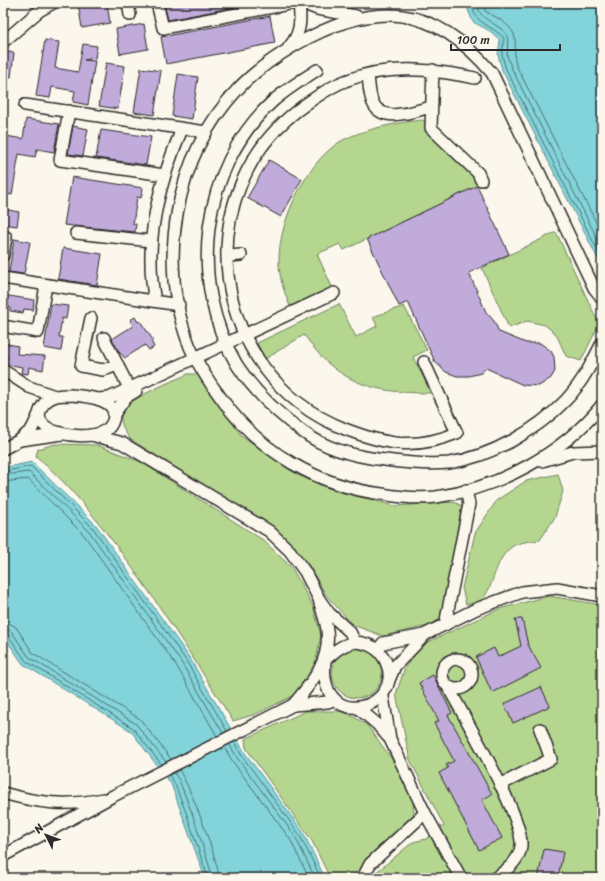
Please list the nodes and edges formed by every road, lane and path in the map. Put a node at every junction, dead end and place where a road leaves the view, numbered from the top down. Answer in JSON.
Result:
{"nodes":[{"id":1,"x":53,"y":3,"type":"edge"},
{"id":2,"x":128,"y":3,"type":"edge"},
{"id":3,"x":157,"y":3,"type":"edge"},
{"id":4,"x":294,"y":3,"type":"edge"},
{"id":5,"x":301,"y":3,"type":"edge"},
{"id":6,"x":130,"y":15,"type":"dead end"},
{"id":7,"x":360,"y":17,"type":"junction"},
{"id":8,"x":3,"y":42,"type":"edge"},
{"id":9,"x":286,"y":51,"type":"junction"},
{"id":10,"x":317,"y":70,"type":"dead end"},
{"id":11,"x":433,"y":70,"type":"junction"},
{"id":12,"x":368,"y":75,"type":"junction"},
{"id":13,"x":475,"y":78,"type":"dead end"},
{"id":14,"x":25,"y":105,"type":"dead end"},
{"id":15,"x":431,"y":107,"type":"junction"},
{"id":16,"x":69,"y":111,"type":"junction"},
{"id":17,"x":182,"y":129,"type":"junction"},
{"id":18,"x":206,"y":132,"type":"junction"},
{"id":19,"x":164,"y":175,"type":"junction"},
{"id":20,"x":482,"y":180,"type":"dead end"},
{"id":21,"x":76,"y":233,"type":"dead end"},
{"id":22,"x":3,"y":235,"type":"edge"},
{"id":23,"x":151,"y":242,"type":"junction"},
{"id":24,"x":3,"y":255,"type":"edge"},
{"id":25,"x":241,"y":255,"type":"dead end"},
{"id":26,"x":228,"y":256,"type":"junction"},
{"id":27,"x":3,"y":278,"type":"edge"},
{"id":28,"x":46,"y":285,"type":"junction"},
{"id":29,"x":334,"y":293,"type":"dead end"},
{"id":30,"x":602,"y":298,"type":"edge"},
{"id":31,"x":155,"y":301,"type":"junction"},
{"id":32,"x":179,"y":305,"type":"junction"},
{"id":33,"x":91,"y":318,"type":"dead end"},
{"id":34,"x":8,"y":327,"type":"dead end"},
{"id":35,"x":244,"y":335,"type":"junction"},
{"id":36,"x":104,"y":338,"type":"dead end"},
{"id":37,"x":226,"y":343,"type":"junction"},
{"id":38,"x":602,"y":343,"type":"edge"},
{"id":39,"x":196,"y":358,"type":"junction"},
{"id":40,"x":424,"y":362,"type":"dead end"},
{"id":41,"x":118,"y":365,"type":"junction"},
{"id":42,"x":3,"y":370,"type":"edge"},
{"id":43,"x":29,"y":387,"type":"junction"},
{"id":44,"x":129,"y":388,"type":"junction"},
{"id":45,"x":55,"y":396,"type":"junction"},
{"id":46,"x":98,"y":398,"type":"junction"},
{"id":47,"x":602,"y":405,"type":"edge"},
{"id":48,"x":39,"y":412,"type":"junction"},
{"id":49,"x":114,"y":417,"type":"junction"},
{"id":50,"x":62,"y":434,"type":"junction"},
{"id":51,"x":91,"y":435,"type":"junction"},
{"id":52,"x":20,"y":440,"type":"junction"},
{"id":53,"x":122,"y":443,"type":"junction"},
{"id":54,"x":3,"y":449,"type":"edge"},
{"id":55,"x":602,"y":451,"type":"edge"},
{"id":56,"x":532,"y":463,"type":"junction"},
{"id":57,"x":466,"y":490,"type":"junction"},
{"id":58,"x":602,"y":596,"type":"edge"},
{"id":59,"x":319,"y":599,"type":"junction"},
{"id":60,"x":445,"y":625,"type":"junction"},
{"id":61,"x":424,"y":635,"type":"junction"},
{"id":62,"x":355,"y":642,"type":"junction"},
{"id":63,"x":378,"y":650,"type":"junction"},
{"id":64,"x":325,"y":660,"type":"junction"},
{"id":65,"x":388,"y":682,"type":"junction"},
{"id":66,"x":447,"y":684,"type":"dead end"},
{"id":67,"x":381,"y":697,"type":"junction"},
{"id":68,"x":334,"y":700,"type":"junction"},
{"id":69,"x":293,"y":704,"type":"junction"},
{"id":70,"x":358,"y":708,"type":"junction"},
{"id":71,"x":540,"y":729,"type":"dead end"},
{"id":72,"x":390,"y":739,"type":"junction"},
{"id":73,"x":500,"y":785,"type":"junction"},
{"id":74,"x":3,"y":793,"type":"edge"},
{"id":75,"x":113,"y":796,"type":"junction"},
{"id":76,"x":425,"y":813,"type":"junction"},
{"id":77,"x":3,"y":856,"type":"edge"},
{"id":78,"x":364,"y":878,"type":"edge"},
{"id":79,"x":461,"y":878,"type":"edge"},
{"id":80,"x":495,"y":878,"type":"edge"}],
"edges":[{"from":1,"to":8,"type":"street"},
{"from":2,"to":6,"type":"street"},
{"from":3,"to":4,"type":"street"},
{"from":5,"to":7,"type":"street"},
{"from":5,"to":9,"type":"street"},
{"from":7,"to":9,"type":"street"},
{"from":7,"to":30,"type":"street"},
{"from":9,"to":18,"type":"street"},
{"from":10,"to":37,"type":"street"},
{"from":11,"to":12,"type":"street"},
{"from":11,"to":13,"type":"street"},
{"from":11,"to":15,"type":"street"},
{"from":12,"to":15,"type":"street"},
{"from":12,"to":26,"type":"street"},
{"from":14,"to":16,"type":"street"},
{"from":15,"to":20,"type":"street"},
{"from":16,"to":17,"type":"street"},
{"from":16,"to":19,"type":"street"},
{"from":17,"to":18,"type":"street"},
{"from":17,"to":19,"type":"street"},
{"from":18,"to":32,"type":"street"},
{"from":19,"to":23,"type":"street"},
{"from":21,"to":23,"type":"street"},
{"from":22,"to":24,"type":"street"},
{"from":23,"to":31,"type":"street"},
{"from":25,"to":26,"type":"street"},
{"from":26,"to":35,"type":"street"},
{"from":27,"to":28,"type":"street"},
{"from":28,"to":31,"type":"street"},
{"from":28,"to":34,"type":"street"},
{"from":29,"to":35,"type":"street"},
{"from":31,"to":32,"type":"street"},
{"from":32,"to":39,"type":"street"},
{"from":33,"to":41,"type":"street"},
{"from":35,"to":37,"type":"street"},
{"from":35,"to":40,"type":"street"},
{"from":36,"to":41,"type":"street"},
{"from":37,"to":38,"type":"street"},
{"from":37,"to":39,"type":"street"},
{"from":39,"to":44,"type":"street"},
{"from":39,"to":49,"type":"street"},
{"from":39,"to":57,"type":"street"},
{"from":41,"to":44,"type":"street"},
{"from":42,"to":43,"type":"street"},
{"from":43,"to":45,"type":"street"},
{"from":43,"to":48,"type":"street"},
{"from":44,"to":46,"type":"street"},
{"from":45,"to":46,"type":"street"},
{"from":45,"to":48,"type":"street"},
{"from":46,"to":49,"type":"street"},
{"from":47,"to":56,"type":"street"},
{"from":48,"to":50,"type":"street"},
{"from":48,"to":52,"type":"street"},
{"from":49,"to":51,"type":"street"},
{"from":49,"to":53,"type":"street"},
{"from":50,"to":51,"type":"street"},
{"from":50,"to":52,"type":"street"},
{"from":51,"to":53,"type":"street"},
{"from":52,"to":54,"type":"street"},
{"from":53,"to":59,"type":"street"},
{"from":55,"to":56,"type":"street"},
{"from":56,"to":57,"type":"street"},
{"from":57,"to":60,"type":"street"},
{"from":58,"to":60,"type":"street"},
{"from":59,"to":62,"type":"street"},
{"from":59,"to":64,"type":"street"},
{"from":60,"to":61,"type":"street"},
{"from":61,"to":63,"type":"street"},
{"from":61,"to":65,"type":"street"},
{"from":62,"to":63,"type":"street"},
{"from":62,"to":64,"type":"street"},
{"from":63,"to":65,"type":"street"},
{"from":64,"to":68,"type":"street"},
{"from":64,"to":69,"type":"street"},
{"from":65,"to":67,"type":"street"},
{"from":66,"to":73,"type":"street"},
{"from":67,"to":70,"type":"street"},
{"from":67,"to":72,"type":"street"},
{"from":68,"to":69,"type":"street"},
{"from":68,"to":70,"type":"street"},
{"from":69,"to":75,"type":"street"},
{"from":70,"to":72,"type":"street"},
{"from":71,"to":73,"type":"street"},
{"from":72,"to":76,"type":"street"},
{"from":73,"to":80,"type":"street"},
{"from":74,"to":75,"type":"street"},
{"from":75,"to":77,"type":"street"},
{"from":76,"to":78,"type":"street"},
{"from":76,"to":79,"type":"street"}]}
